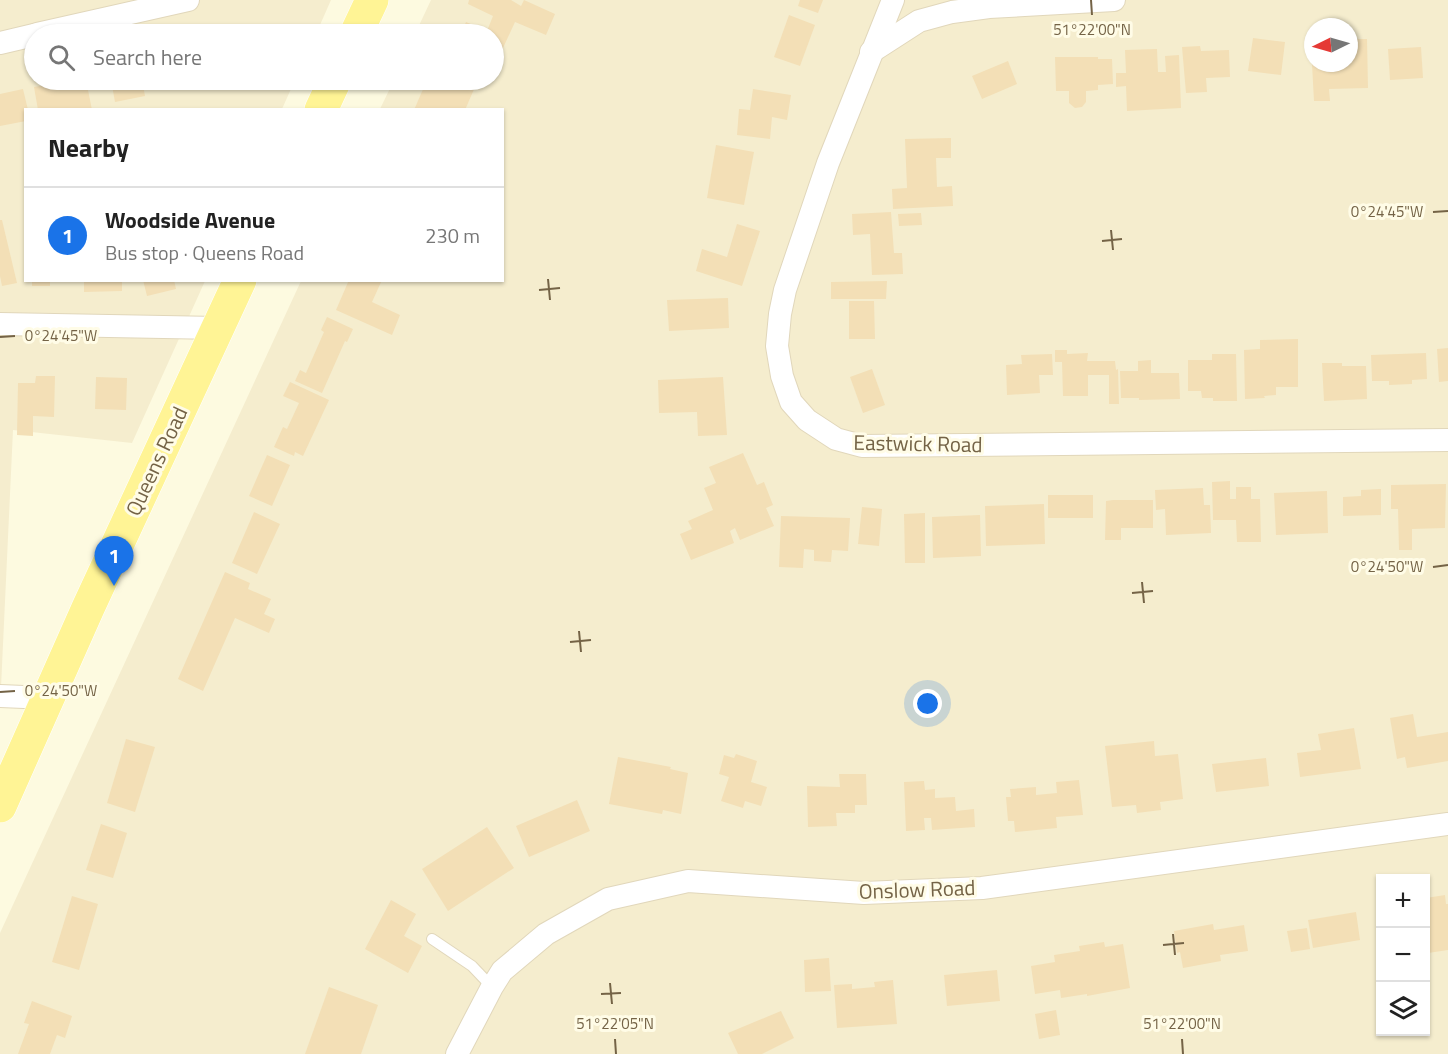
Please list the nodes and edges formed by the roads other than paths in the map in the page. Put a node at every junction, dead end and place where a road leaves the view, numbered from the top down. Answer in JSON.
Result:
{"nodes":[{"id":1,"x":188,"y":0,"type":"edge"},
{"id":2,"x":372,"y":0,"type":"edge"},
{"id":3,"x":893,"y":0,"type":"edge"},
{"id":4,"x":1114,"y":0,"type":"edge"},
{"id":5,"x":1054,"y":2,"type":"edge"},
{"id":6,"x":84,"y":24,"type":"edge"},
{"id":7,"x":361,"y":24,"type":"edge"},
{"id":8,"x":24,"y":38,"type":"edge"},
{"id":9,"x":0,"y":43,"type":"edge"},
{"id":10,"x":870,"y":53,"type":"junction"},
{"id":11,"x":330,"y":90,"type":"edge"},
{"id":12,"x":322,"y":108,"type":"edge"},
{"id":13,"x":239,"y":282,"type":"edge"},
{"id":14,"x":0,"y":324,"type":"edge"},
{"id":15,"x":218,"y":328,"type":"junction"},
{"id":16,"x":1448,"y":440,"type":"edge"},
{"id":17,"x":0,"y":696,"type":"edge"},
{"id":18,"x":48,"y":698,"type":"junction"},
{"id":19,"x":0,"y":806,"type":"edge"},
{"id":20,"x":1448,"y":824,"type":"edge"},
{"id":21,"x":432,"y":939,"type":"dead end"},
{"id":22,"x":492,"y":987,"type":"junction"},
{"id":23,"x":457,"y":1054,"type":"edge"}],
"edges":[{"from":1,"to":6,"type":"street"},
{"from":2,"to":7,"type":"main road"},
{"from":3,"to":10,"type":"street","name":"Eastwick Road"},
{"from":4,"to":5,"type":"street"},
{"from":5,"to":10,"type":"street"},
{"from":8,"to":9,"type":"street"},
{"from":10,"to":16,"type":"street","name":"Eastwick Road"},
{"from":11,"to":12,"type":"main road"},
{"from":13,"to":15,"type":"main road","name":"Queens Road"},
{"from":14,"to":15,"type":"street"},
{"from":15,"to":18,"type":"main road","name":"Queens Road"},
{"from":17,"to":18,"type":"street"},
{"from":18,"to":19,"type":"main road","name":"Queens Road"},
{"from":20,"to":22,"type":"street","name":"Onslow Road"},
{"from":21,"to":22,"type":"lane"},
{"from":22,"to":23,"type":"street","name":"Onslow Road"}]}
